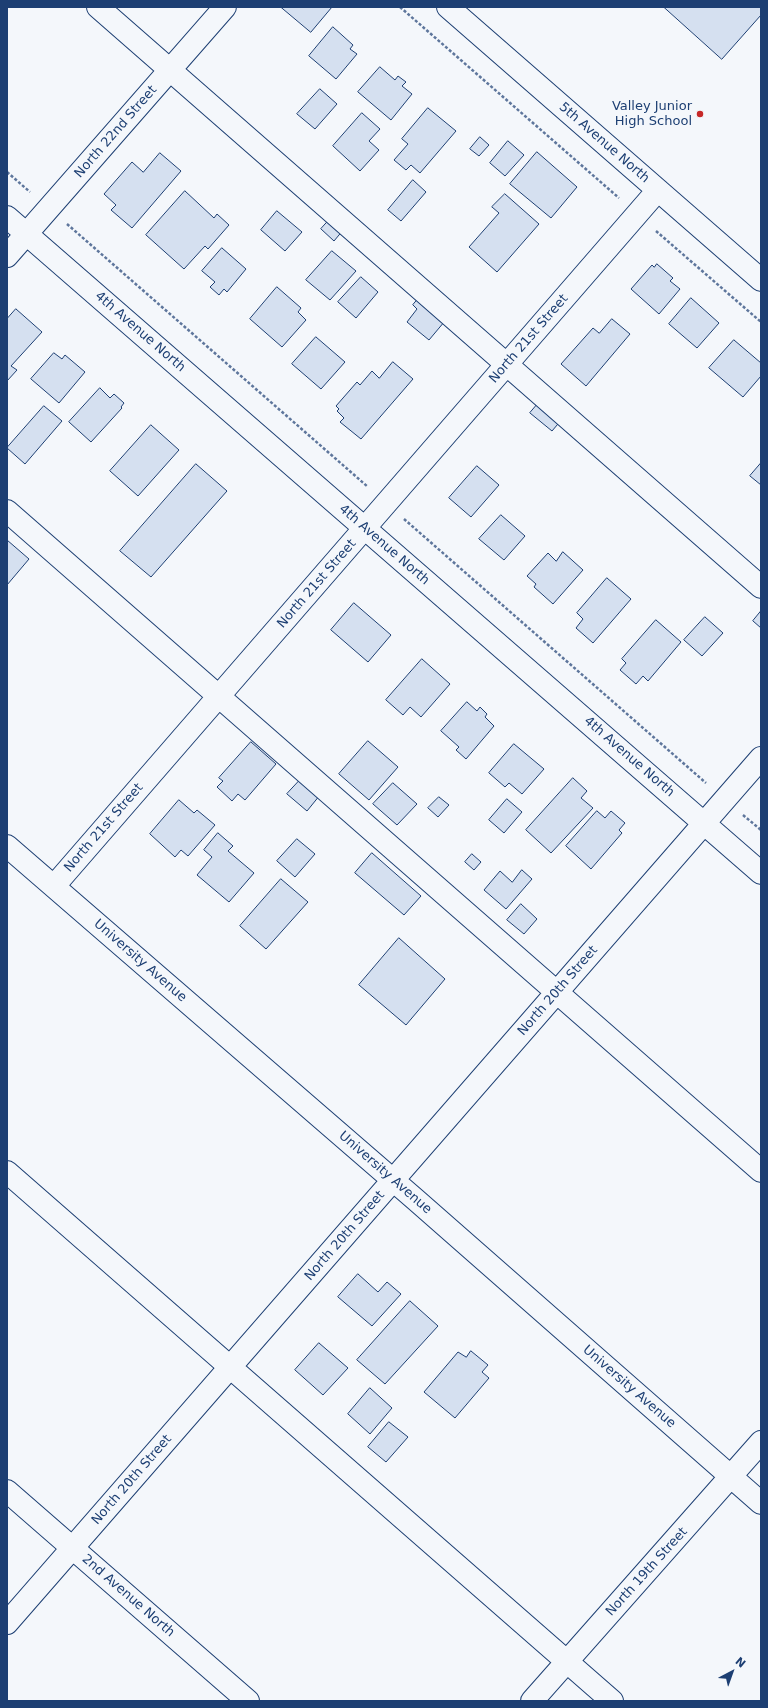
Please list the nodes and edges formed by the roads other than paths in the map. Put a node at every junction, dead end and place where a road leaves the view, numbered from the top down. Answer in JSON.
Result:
{"nodes":[{"id":1,"x":98,"y":7,"type":"edge"},
{"id":2,"x":225,"y":7,"type":"edge"},
{"id":3,"x":448,"y":7,"type":"edge"},
{"id":4,"x":170,"y":70,"type":"junction"},
{"id":5,"x":658,"y":190,"type":"junction"},
{"id":6,"x":7,"y":216,"type":"edge"},
{"id":7,"x":27,"y":234,"type":"junction"},
{"id":8,"x":7,"y":256,"type":"edge"},
{"id":9,"x":761,"y":280,"type":"edge"},
{"id":10,"x":507,"y":364,"type":"junction"},
{"id":11,"x":7,"y":511,"type":"edge"},
{"id":12,"x":364,"y":528,"type":"junction"},
{"id":13,"x":761,"y":586,"type":"edge"},
{"id":14,"x":219,"y":696,"type":"junction"},
{"id":15,"x":761,"y":758,"type":"edge"},
{"id":16,"x":704,"y":823,"type":"junction"},
{"id":17,"x":7,"y":846,"type":"edge"},
{"id":18,"x":761,"y":873,"type":"edge"},
{"id":19,"x":54,"y":886,"type":"junction"},
{"id":20,"x":557,"y":992,"type":"junction"},
{"id":21,"x":761,"y":1171,"type":"edge"},
{"id":22,"x":7,"y":1172,"type":"edge"},
{"id":23,"x":394,"y":1180,"type":"junction"},
{"id":24,"x":230,"y":1367,"type":"junction"},
{"id":25,"x":761,"y":1442,"type":"edge"},
{"id":26,"x":731,"y":1477,"type":"junction"},
{"id":27,"x":7,"y":1491,"type":"edge"},
{"id":28,"x":761,"y":1503,"type":"edge"},
{"id":29,"x":72,"y":1548,"type":"junction"},
{"id":30,"x":7,"y":1622,"type":"edge"},
{"id":31,"x":567,"y":1661,"type":"junction"},
{"id":32,"x":248,"y":1701,"type":"edge"},
{"id":33,"x":532,"y":1701,"type":"edge"},
{"id":34,"x":612,"y":1701,"type":"edge"}],
"edges":[{"from":1,"to":4,"type":"street"},
{"from":2,"to":4,"type":"street","name":"North 22nd Street"},
{"from":3,"to":5,"type":"street","name":"5th Avenue North"},
{"from":4,"to":7,"type":"street","name":"North 22nd Street"},
{"from":4,"to":10,"type":"street"},
{"from":5,"to":9,"type":"street","name":"5th Avenue North"},
{"from":5,"to":10,"type":"street","name":"North 21st Street"},
{"from":6,"to":7,"type":"street","name":"4th Avenue North"},
{"from":7,"to":8,"type":"street","name":"North 22nd Street"},
{"from":7,"to":12,"type":"street","name":"4th Avenue North"},
{"from":10,"to":12,"type":"street","name":"North 21st Street"},
{"from":10,"to":13,"type":"street"},
{"from":11,"to":14,"type":"street"},
{"from":12,"to":14,"type":"street","name":"North 21st Street"},
{"from":12,"to":16,"type":"street","name":"4th Avenue North"},
{"from":14,"to":19,"type":"street","name":"North 21st Street"},
{"from":14,"to":20,"type":"street"},
{"from":15,"to":16,"type":"street","name":"North 20th Street"},
{"from":16,"to":18,"type":"street","name":"4th Avenue North"},
{"from":16,"to":20,"type":"street","name":"North 20th Street"},
{"from":17,"to":19,"type":"street","name":"University Avenue"},
{"from":19,"to":23,"type":"street","name":"University Avenue"},
{"from":20,"to":21,"type":"street"},
{"from":20,"to":23,"type":"street","name":"North 20th Street"},
{"from":22,"to":24,"type":"street"},
{"from":23,"to":24,"type":"street","name":"North 20th Street"},
{"from":23,"to":26,"type":"street","name":"University Avenue"},
{"from":24,"to":29,"type":"street","name":"North 20th Street"},
{"from":24,"to":31,"type":"street"},
{"from":25,"to":26,"type":"street","name":"North 19th Street"},
{"from":26,"to":28,"type":"street","name":"University Avenue"},
{"from":26,"to":31,"type":"street","name":"North 19th Street"},
{"from":27,"to":29,"type":"street","name":"2nd Avenue North"},
{"from":29,"to":30,"type":"street","name":"North 20th Street"},
{"from":29,"to":32,"type":"street","name":"2nd Avenue North"},
{"from":31,"to":33,"type":"street","name":"North 19th Street"},
{"from":31,"to":34,"type":"street"}]}
